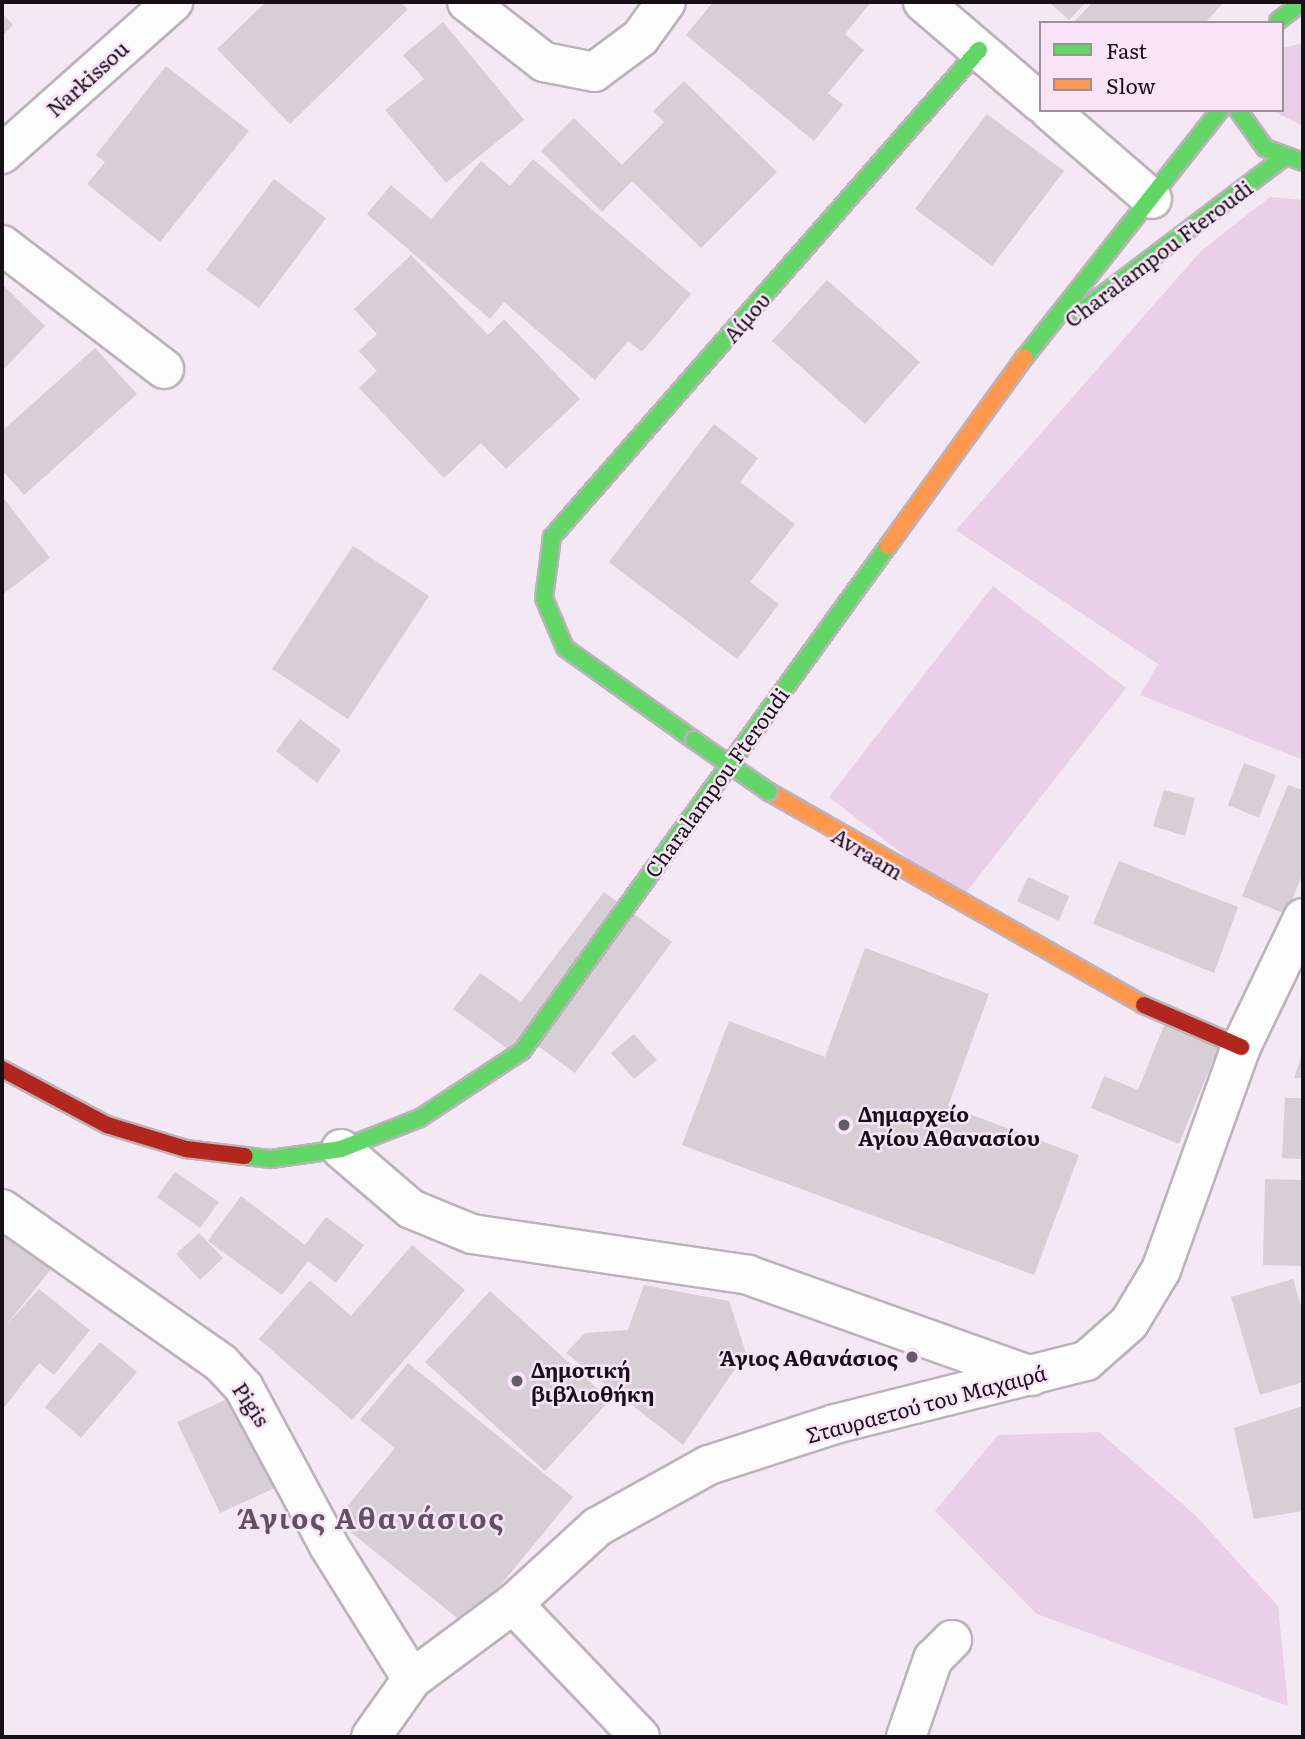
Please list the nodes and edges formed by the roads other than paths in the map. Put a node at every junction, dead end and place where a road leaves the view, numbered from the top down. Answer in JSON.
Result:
{"nodes":[{"id":1,"x":173,"y":2,"type":"edge"},
{"id":2,"x":467,"y":2,"type":"edge"},
{"id":3,"x":666,"y":2,"type":"edge"},
{"id":4,"x":923,"y":2,"type":"edge"},
{"id":5,"x":1302,"y":2,"type":"edge"},
{"id":6,"x":1303,"y":14,"type":"edge"},
{"id":7,"x":1277,"y":21,"type":"edge"},
{"id":8,"x":1279,"y":21,"type":"edge"},
{"id":9,"x":979,"y":50,"type":"junction"},
{"id":10,"x":1039,"y":101,"type":"edge"},
{"id":11,"x":1051,"y":112,"type":"edge"},
{"id":12,"x":1218,"y":112,"type":"edge"},
{"id":13,"x":1239,"y":112,"type":"edge"},
{"id":14,"x":2,"y":155,"type":"edge"},
{"id":15,"x":1283,"y":158,"type":"junction"},
{"id":16,"x":1303,"y":162,"type":"edge"},
{"id":17,"x":1152,"y":199,"type":"junction"},
{"id":18,"x":2,"y":245,"type":"edge"},
{"id":19,"x":1033,"y":347,"type":"junction"},
{"id":20,"x":164,"y":369,"type":"dead end"},
{"id":21,"x":544,"y":598,"type":"joint"},
{"id":22,"x":1303,"y":918,"type":"edge"},
{"id":23,"x":1234,"y":1064,"type":"junction"},
{"id":24,"x":2,"y":1069,"type":"edge"},
{"id":25,"x":341,"y":1149,"type":"junction"},
{"id":26,"x":2,"y":1209,"type":"edge"},
{"id":27,"x":1032,"y":1376,"type":"junction"},
{"id":28,"x":513,"y":1604,"type":"junction"},
{"id":29,"x":952,"y":1640,"type":"dead end"},
{"id":30,"x":412,"y":1679,"type":"junction"},
{"id":31,"x":371,"y":1737,"type":"edge"},
{"id":32,"x":640,"y":1737,"type":"edge"},
{"id":33,"x":906,"y":1737,"type":"edge"}],
"edges":[{"from":1,"to":14,"type":"street","name":"Narkissou"},
{"from":2,"to":3,"type":"street"},
{"from":4,"to":9,"type":"street"},
{"from":5,"to":7,"type":"street"},
{"from":6,"to":8,"type":"street"},
{"from":9,"to":10,"type":"street"},
{"from":9,"to":21,"type":"street","name":"Αίμου"},
{"from":11,"to":17,"type":"street"},
{"from":12,"to":17,"type":"street","name":"Charalampou Fteroudi"},
{"from":13,"to":15,"type":"street"},
{"from":15,"to":16,"type":"street"},
{"from":15,"to":19,"type":"street","name":"Charalampou Fteroudi"},
{"from":17,"to":19,"type":"street","name":"Charalampou Fteroudi"},
{"from":18,"to":20,"type":"street"},
{"from":19,"to":25,"type":"street","name":"Charalampou Fteroudi"},
{"from":21,"to":23,"type":"street","name":"Avraam","bridge":true},
{"from":22,"to":23,"type":"street","name":"Σταυραετού του Μαχαιρά"},
{"from":23,"to":27,"type":"street","name":"Σταυραετού του Μαχαιρά"},
{"from":24,"to":25,"type":"street","name":"Charalampou Fteroudi"},
{"from":25,"to":27,"type":"street"},
{"from":26,"to":30,"type":"street","name":"Pigis"},
{"from":27,"to":28,"type":"street","name":"Σταυραετού του Μαχαιρά"},
{"from":28,"to":30,"type":"street","name":"Σταυραετού του Μαχαιρά"},
{"from":28,"to":32,"type":"street"},
{"from":29,"to":33,"type":"street"},
{"from":30,"to":31,"type":"street","name":"Σταυραετού του Μαχαιρά"}]}
